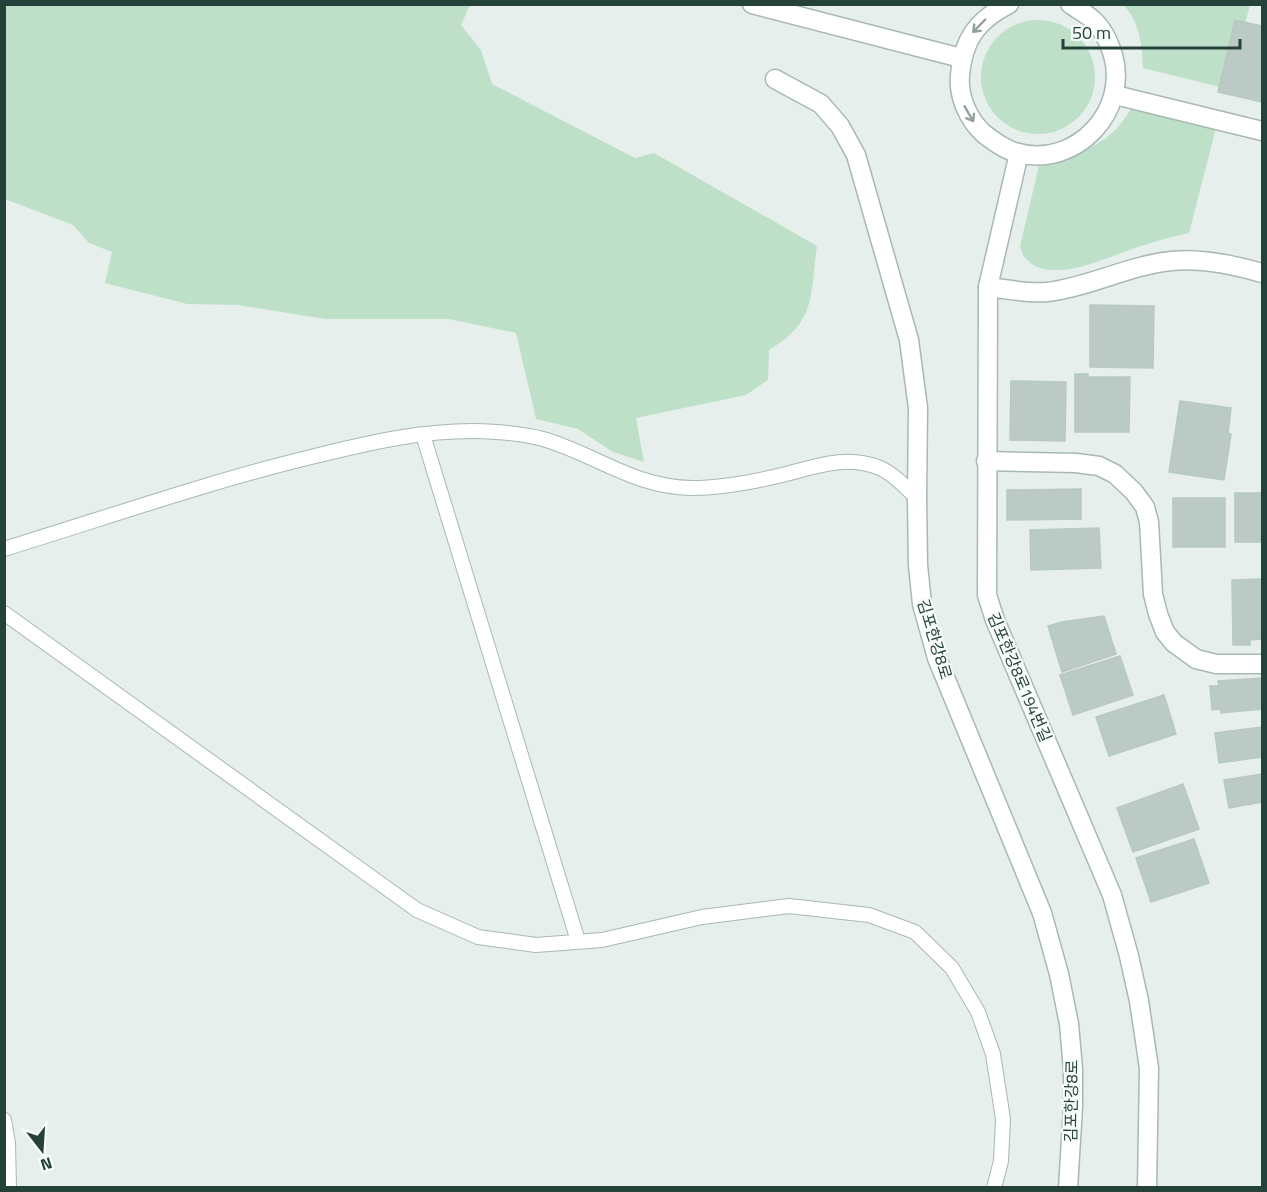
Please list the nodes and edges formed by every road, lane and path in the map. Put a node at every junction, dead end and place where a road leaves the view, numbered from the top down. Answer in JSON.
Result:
{"nodes":[{"id":1,"x":752,"y":4,"type":"edge"},
{"id":2,"x":1009,"y":4,"type":"edge"},
{"id":3,"x":1070,"y":4,"type":"edge"},
{"id":4,"x":961,"y":58,"type":"junction"},
{"id":5,"x":774,"y":79,"type":"dead end"},
{"id":6,"x":1115,"y":95,"type":"junction"},
{"id":7,"x":1263,"y":131,"type":"edge"},
{"id":8,"x":1019,"y":153,"type":"junction"},
{"id":9,"x":1263,"y":273,"type":"edge"},
{"id":10,"x":988,"y":287,"type":"junction"},
{"id":11,"x":423,"y":435,"type":"junction"},
{"id":12,"x":986,"y":461,"type":"junction"},
{"id":13,"x":917,"y":498,"type":"junction"},
{"id":14,"x":4,"y":549,"type":"edge"},
{"id":15,"x":4,"y":614,"type":"edge"},
{"id":16,"x":1263,"y":664,"type":"edge"},
{"id":17,"x":578,"y":941,"type":"junction"},
{"id":18,"x":4,"y":1120,"type":"edge"},
{"id":19,"x":9,"y":1188,"type":"edge"},
{"id":20,"x":994,"y":1188,"type":"edge"},
{"id":21,"x":1068,"y":1188,"type":"edge"},
{"id":22,"x":1147,"y":1188,"type":"edge"}],
"edges":[{"from":1,"to":4,"type":"street"},
{"from":2,"to":4,"type":"street","one_way":true},
{"from":3,"to":6,"type":"street"},
{"from":4,"to":8,"type":"street","one_way":true},
{"from":5,"to":13,"type":"street","name":"김포한강8로"},
{"from":6,"to":7,"type":"street"},
{"from":6,"to":8,"type":"street"},
{"from":8,"to":10,"type":"street","name":"김포한강8로194번길"},
{"from":9,"to":10,"type":"street"},
{"from":10,"to":12,"type":"street","name":"김포한강8로194번길"},
{"from":11,"to":13,"type":"lane"},
{"from":11,"to":14,"type":"lane"},
{"from":11,"to":17,"type":"lane"},
{"from":12,"to":16,"type":"street"},
{"from":12,"to":22,"type":"street","name":"김포한강8로194번길"},
{"from":13,"to":21,"type":"street","name":"김포한강8로"},
{"from":15,"to":17,"type":"lane"},
{"from":17,"to":20,"type":"lane"},
{"from":18,"to":19,"type":"lane"}]}
